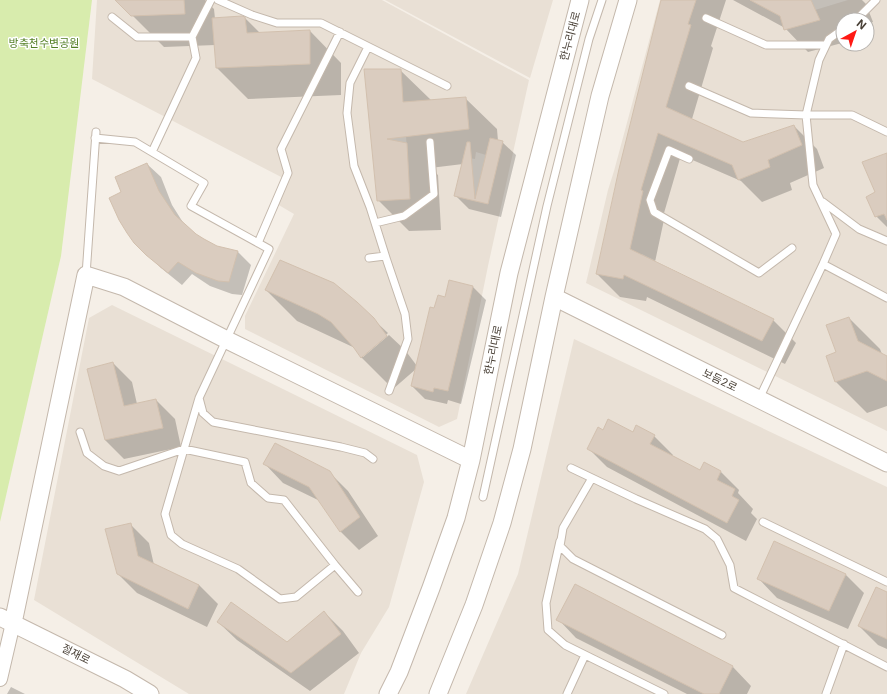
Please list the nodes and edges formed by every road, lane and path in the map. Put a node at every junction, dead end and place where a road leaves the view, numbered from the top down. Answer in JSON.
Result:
{"nodes":[{"id":1,"x":211,"y":0,"type":"edge"},
{"id":2,"x":218,"y":0,"type":"edge"},
{"id":3,"x":580,"y":0,"type":"edge"},
{"id":4,"x":602,"y":0,"type":"edge"},
{"id":5,"x":628,"y":0,"type":"edge"},
{"id":6,"x":877,"y":0,"type":"edge"},
{"id":7,"x":864,"y":12,"type":"edge"},
{"id":8,"x":112,"y":18,"type":"dead end"},
{"id":9,"x":706,"y":18,"type":"dead end"},
{"id":10,"x":340,"y":32,"type":"junction"},
{"id":11,"x":835,"y":35,"type":"edge"},
{"id":12,"x":192,"y":37,"type":"junction"},
{"id":13,"x":826,"y":45,"type":"junction"},
{"id":14,"x":368,"y":47,"type":"junction"},
{"id":15,"x":447,"y":86,"type":"dead end"},
{"id":16,"x":689,"y":86,"type":"dead end"},
{"id":17,"x":806,"y":115,"type":"junction"},
{"id":18,"x":887,"y":132,"type":"edge"},
{"id":19,"x":430,"y":142,"type":"dead end"},
{"id":20,"x":152,"y":152,"type":"junction"},
{"id":21,"x":689,"y":159,"type":"dead end"},
{"id":22,"x":821,"y":201,"type":"junction"},
{"id":23,"x":375,"y":223,"type":"junction"},
{"id":24,"x":887,"y":241,"type":"edge"},
{"id":25,"x":258,"y":243,"type":"junction"},
{"id":26,"x":792,"y":248,"type":"dead end"},
{"id":27,"x":385,"y":256,"type":"junction"},
{"id":28,"x":369,"y":258,"type":"dead end"},
{"id":29,"x":824,"y":264,"type":"junction"},
{"id":30,"x":86,"y":275,"type":"junction"},
{"id":31,"x":554,"y":297,"type":"junction"},
{"id":32,"x":887,"y":298,"type":"edge"},
{"id":33,"x":227,"y":340,"type":"junction"},
{"id":34,"x":389,"y":391,"type":"dead end"},
{"id":35,"x":199,"y":398,"type":"junction"},
{"id":36,"x":759,"y":399,"type":"junction"},
{"id":37,"x":80,"y":432,"type":"dead end"},
{"id":38,"x":184,"y":449,"type":"junction"},
{"id":39,"x":373,"y":460,"type":"dead end"},
{"id":40,"x":471,"y":460,"type":"junction"},
{"id":41,"x":887,"y":462,"type":"edge"},
{"id":42,"x":572,"y":468,"type":"dead end"},
{"id":43,"x":592,"y":478,"type":"junction"},
{"id":44,"x":483,"y":497,"type":"dead end"},
{"id":45,"x":763,"y":522,"type":"dead end"},
{"id":46,"x":563,"y":528,"type":"junction"},
{"id":47,"x":335,"y":565,"type":"junction"},
{"id":48,"x":887,"y":582,"type":"edge"},
{"id":49,"x":358,"y":592,"type":"dead end"},
{"id":50,"x":6,"y":620,"type":"edge"},
{"id":51,"x":722,"y":635,"type":"dead end"},
{"id":52,"x":844,"y":644,"type":"junction"},
{"id":53,"x":585,"y":655,"type":"junction"},
{"id":54,"x":887,"y":667,"type":"edge"},
{"id":55,"x":0,"y":679,"type":"edge"},
{"id":56,"x":150,"y":694,"type":"edge"},
{"id":57,"x":388,"y":694,"type":"edge"},
{"id":58,"x":438,"y":694,"type":"edge"},
{"id":59,"x":567,"y":694,"type":"edge"},
{"id":60,"x":664,"y":694,"type":"edge"},
{"id":61,"x":826,"y":694,"type":"edge"}],
"edges":[{"from":1,"to":12,"type":"lane"},
{"from":2,"to":10,"type":"lane"},
{"from":3,"to":40,"type":"street","name":"한누리대로"},
{"from":4,"to":44,"type":"lane"},
{"from":5,"to":31,"type":"street"},
{"from":6,"to":7,"type":"lane"},
{"from":8,"to":12,"type":"lane"},
{"from":9,"to":13,"type":"lane"},
{"from":10,"to":14,"type":"lane"},
{"from":10,"to":25,"type":"lane"},
{"from":11,"to":13,"type":"lane"},
{"from":12,"to":20,"type":"lane"},
{"from":13,"to":17,"type":"lane"},
{"from":14,"to":15,"type":"lane"},
{"from":14,"to":23,"type":"lane"},
{"from":16,"to":17,"type":"lane"},
{"from":17,"to":18,"type":"lane"},
{"from":17,"to":22,"type":"lane"},
{"from":19,"to":23,"type":"lane"},
{"from":20,"to":25,"type":"lane"},
{"from":20,"to":30,"type":"lane"},
{"from":21,"to":26,"type":"lane"},
{"from":22,"to":24,"type":"lane"},
{"from":22,"to":29,"type":"lane"},
{"from":23,"to":27,"type":"lane"},
{"from":25,"to":33,"type":"lane"},
{"from":27,"to":28,"type":"lane"},
{"from":27,"to":34,"type":"lane"},
{"from":29,"to":32,"type":"lane"},
{"from":29,"to":36,"type":"lane"},
{"from":30,"to":33,"type":"street"},
{"from":30,"to":50,"type":"street"},
{"from":31,"to":36,"type":"street","name":"보듬2로"},
{"from":31,"to":58,"type":"street"},
{"from":33,"to":35,"type":"lane"},
{"from":33,"to":40,"type":"street"},
{"from":35,"to":38,"type":"lane"},
{"from":35,"to":39,"type":"lane"},
{"from":36,"to":41,"type":"street","name":"보듬2로"},
{"from":37,"to":38,"type":"lane"},
{"from":38,"to":47,"type":"lane"},
{"from":38,"to":47,"type":"lane"},
{"from":40,"to":57,"type":"street","name":"한누리대로"},
{"from":42,"to":43,"type":"lane"},
{"from":43,"to":46,"type":"lane"},
{"from":43,"to":52,"type":"lane"},
{"from":45,"to":48,"type":"lane"},
{"from":46,"to":51,"type":"lane"},
{"from":46,"to":53,"type":"lane"},
{"from":47,"to":49,"type":"lane"},
{"from":50,"to":55,"type":"street"},
{"from":50,"to":56,"type":"street","name":"절재로"},
{"from":52,"to":54,"type":"lane"},
{"from":52,"to":61,"type":"lane"},
{"from":53,"to":59,"type":"lane"},
{"from":53,"to":60,"type":"lane"}]}
